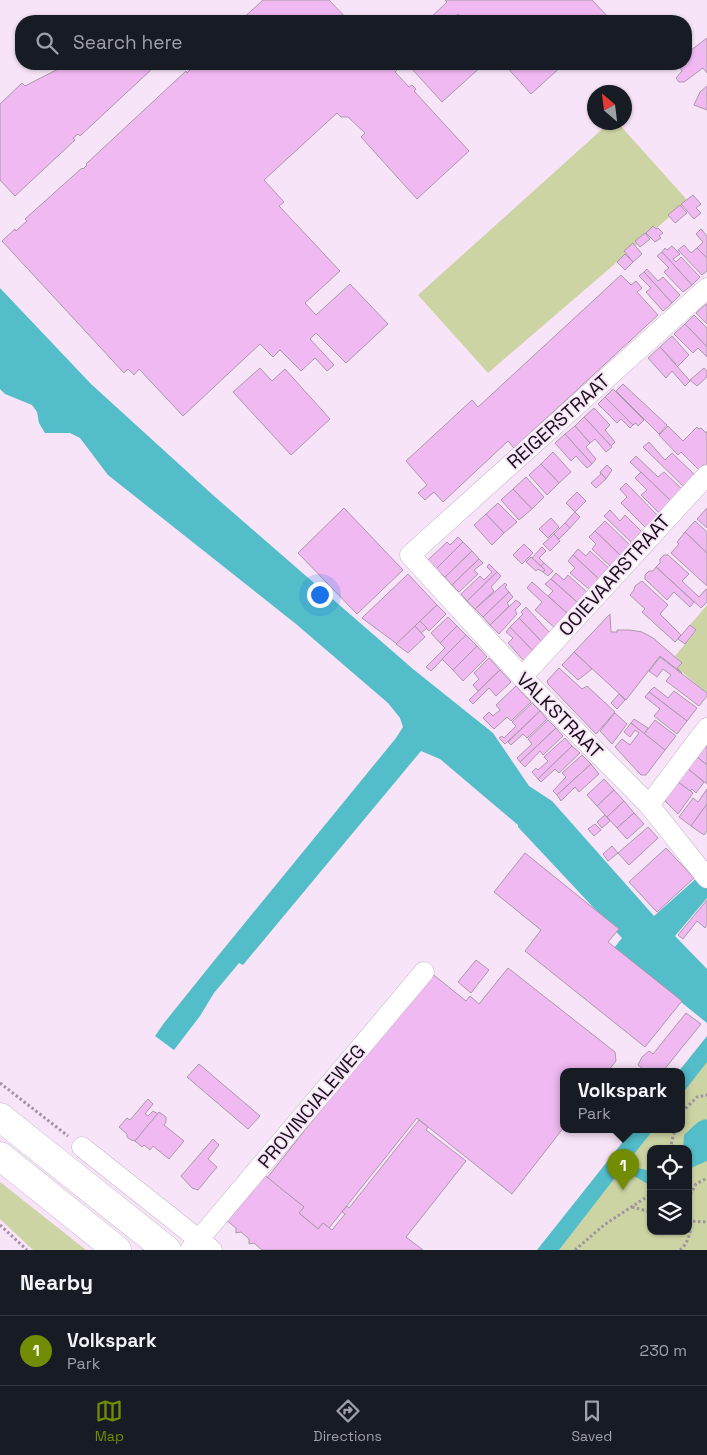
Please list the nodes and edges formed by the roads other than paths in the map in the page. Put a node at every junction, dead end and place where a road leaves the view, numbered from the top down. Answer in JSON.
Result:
{"nodes":[{"id":1,"x":707,"y":288,"type":"edge"},
{"id":2,"x":707,"y":474,"type":"edge"},
{"id":3,"x":410,"y":555,"type":"joint"},
{"id":4,"x":522,"y":677,"type":"junction"},
{"id":5,"x":707,"y":728,"type":"edge"},
{"id":6,"x":649,"y":805,"type":"junction"},
{"id":7,"x":703,"y":873,"type":"edge"},
{"id":8,"x":424,"y":972,"type":"dead end"},
{"id":9,"x":0,"y":1117,"type":"edge"},
{"id":10,"x":82,"y":1147,"type":"road end"},
{"id":11,"x":0,"y":1156,"type":"edge"},
{"id":12,"x":200,"y":1246,"type":"edge"},
{"id":13,"x":117,"y":1250,"type":"edge"},
{"id":14,"x":167,"y":1250,"type":"edge"}],
"edges":[{"from":1,"to":3,"type":"street","name":"REIGERSTRAAT"},
{"from":2,"to":4,"type":"street","name":"OOIEVAARSTRAAT"},
{"from":3,"to":4,"type":"street","name":"VALKSTRAAT"},
{"from":4,"to":6,"type":"street","name":"VALKSTRAAT"},
{"from":5,"to":6,"type":"street"},
{"from":6,"to":7,"type":"street","name":"VALKSTRAAT"},
{"from":8,"to":12,"type":"street","name":"PROVINCIALEWEG"},
{"from":9,"to":14,"type":"main road"},
{"from":10,"to":12,"type":"street","name":"PROVINCIALEWEG"},
{"from":11,"to":13,"type":"main road"}]}
